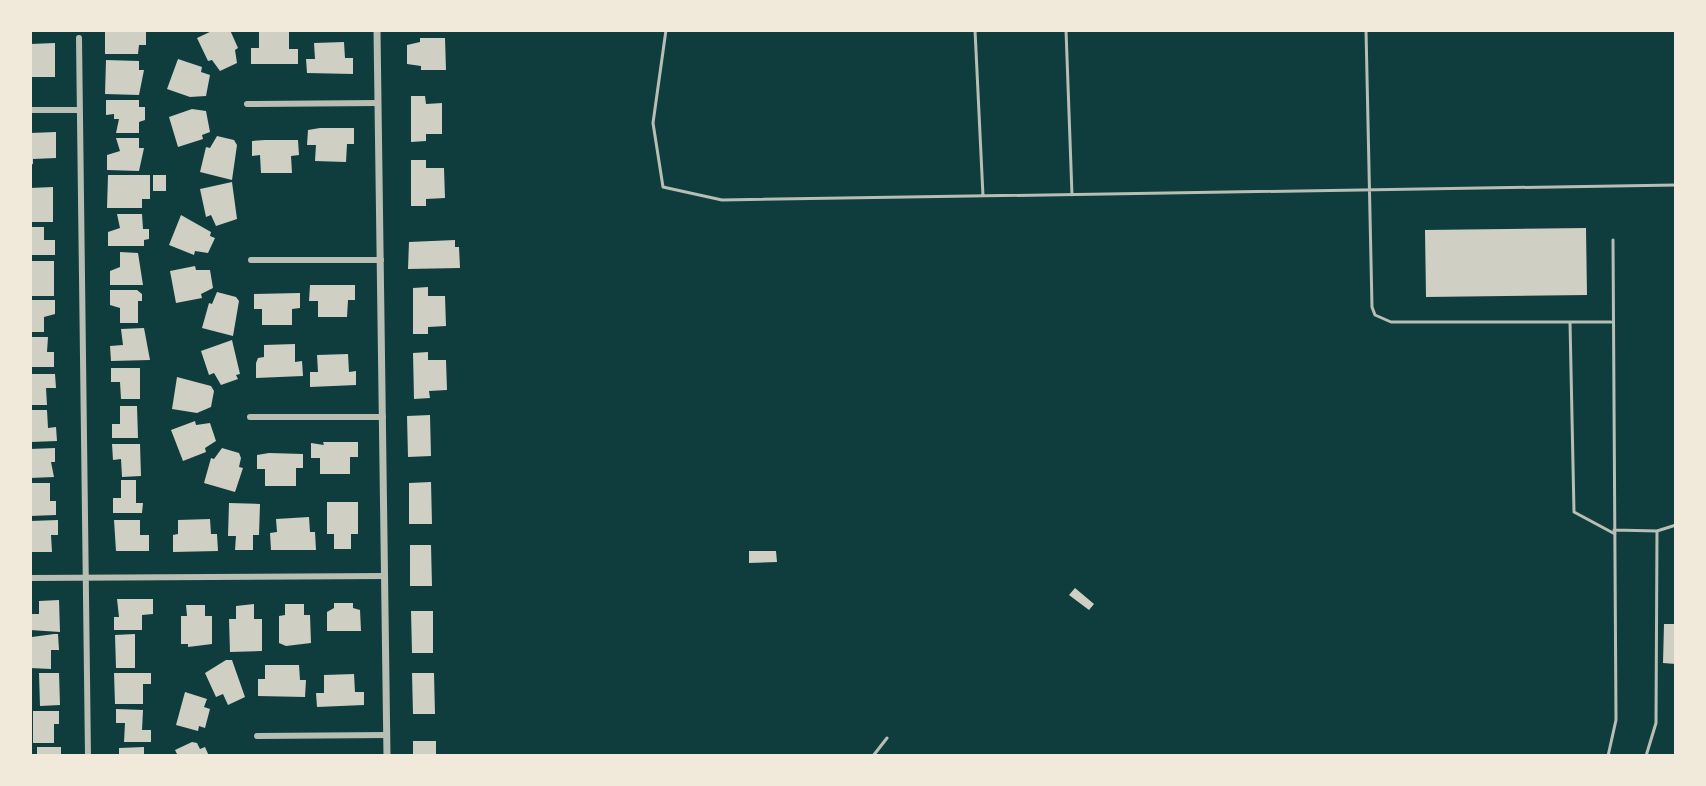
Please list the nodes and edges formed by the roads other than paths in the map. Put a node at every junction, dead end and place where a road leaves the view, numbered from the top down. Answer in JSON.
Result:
{"nodes":[{"id":1,"x":377,"y":30,"type":"edge"},
{"id":2,"x":666,"y":30,"type":"edge"},
{"id":3,"x":975,"y":30,"type":"edge"},
{"id":4,"x":1066,"y":30,"type":"edge"},
{"id":5,"x":1366,"y":30,"type":"edge"},
{"id":6,"x":79,"y":38,"type":"dead end"},
{"id":7,"x":378,"y":103,"type":"junction"},
{"id":8,"x":247,"y":104,"type":"dead end"},
{"id":9,"x":30,"y":110,"type":"edge"},
{"id":10,"x":79,"y":110,"type":"junction"},
{"id":11,"x":1676,"y":185,"type":"edge"},
{"id":12,"x":1370,"y":190,"type":"junction"},
{"id":13,"x":1072,"y":195,"type":"junction"},
{"id":14,"x":983,"y":196,"type":"junction"},
{"id":15,"x":1613,"y":240,"type":"dead end"},
{"id":16,"x":251,"y":260,"type":"dead end"},
{"id":17,"x":381,"y":260,"type":"junction"},
{"id":18,"x":1570,"y":322,"type":"junction"},
{"id":19,"x":1612,"y":322,"type":"junction"},
{"id":20,"x":250,"y":417,"type":"dead end"},
{"id":21,"x":383,"y":417,"type":"junction"},
{"id":22,"x":1676,"y":525,"type":"edge"},
{"id":23,"x":1657,"y":531,"type":"junction"},
{"id":24,"x":1614,"y":532,"type":"junction"},
{"id":25,"x":385,"y":576,"type":"junction"},
{"id":26,"x":30,"y":578,"type":"edge"},
{"id":27,"x":86,"y":578,"type":"junction"},
{"id":28,"x":387,"y":735,"type":"junction"},
{"id":29,"x":257,"y":736,"type":"dead end"},
{"id":30,"x":887,"y":738,"type":"dead end"},
{"id":31,"x":88,"y":756,"type":"edge"},
{"id":32,"x":387,"y":756,"type":"edge"},
{"id":33,"x":873,"y":756,"type":"edge"},
{"id":34,"x":1608,"y":756,"type":"edge"},
{"id":35,"x":1646,"y":756,"type":"edge"}],
"edges":[{"from":1,"to":7,"type":"street"},
{"from":2,"to":14,"type":"lane"},
{"from":3,"to":14,"type":"lane"},
{"from":4,"to":13,"type":"lane"},
{"from":5,"to":12,"type":"lane"},
{"from":6,"to":10,"type":"street"},
{"from":7,"to":8,"type":"street"},
{"from":7,"to":17,"type":"street"},
{"from":9,"to":10,"type":"street"},
{"from":10,"to":27,"type":"street"},
{"from":11,"to":12,"type":"lane"},
{"from":12,"to":13,"type":"lane"},
{"from":12,"to":18,"type":"lane"},
{"from":13,"to":14,"type":"lane"},
{"from":15,"to":19,"type":"lane"},
{"from":16,"to":17,"type":"street"},
{"from":17,"to":21,"type":"street"},
{"from":18,"to":19,"type":"lane"},
{"from":18,"to":24,"type":"lane"},
{"from":19,"to":24,"type":"lane"},
{"from":20,"to":21,"type":"street"},
{"from":21,"to":25,"type":"street"},
{"from":22,"to":23,"type":"lane"},
{"from":23,"to":24,"type":"lane"},
{"from":23,"to":35,"type":"lane"},
{"from":24,"to":34,"type":"lane"},
{"from":25,"to":27,"type":"street"},
{"from":25,"to":28,"type":"street"},
{"from":26,"to":27,"type":"street"},
{"from":27,"to":31,"type":"street"},
{"from":28,"to":29,"type":"street"},
{"from":28,"to":32,"type":"street"},
{"from":30,"to":33,"type":"lane"}]}
